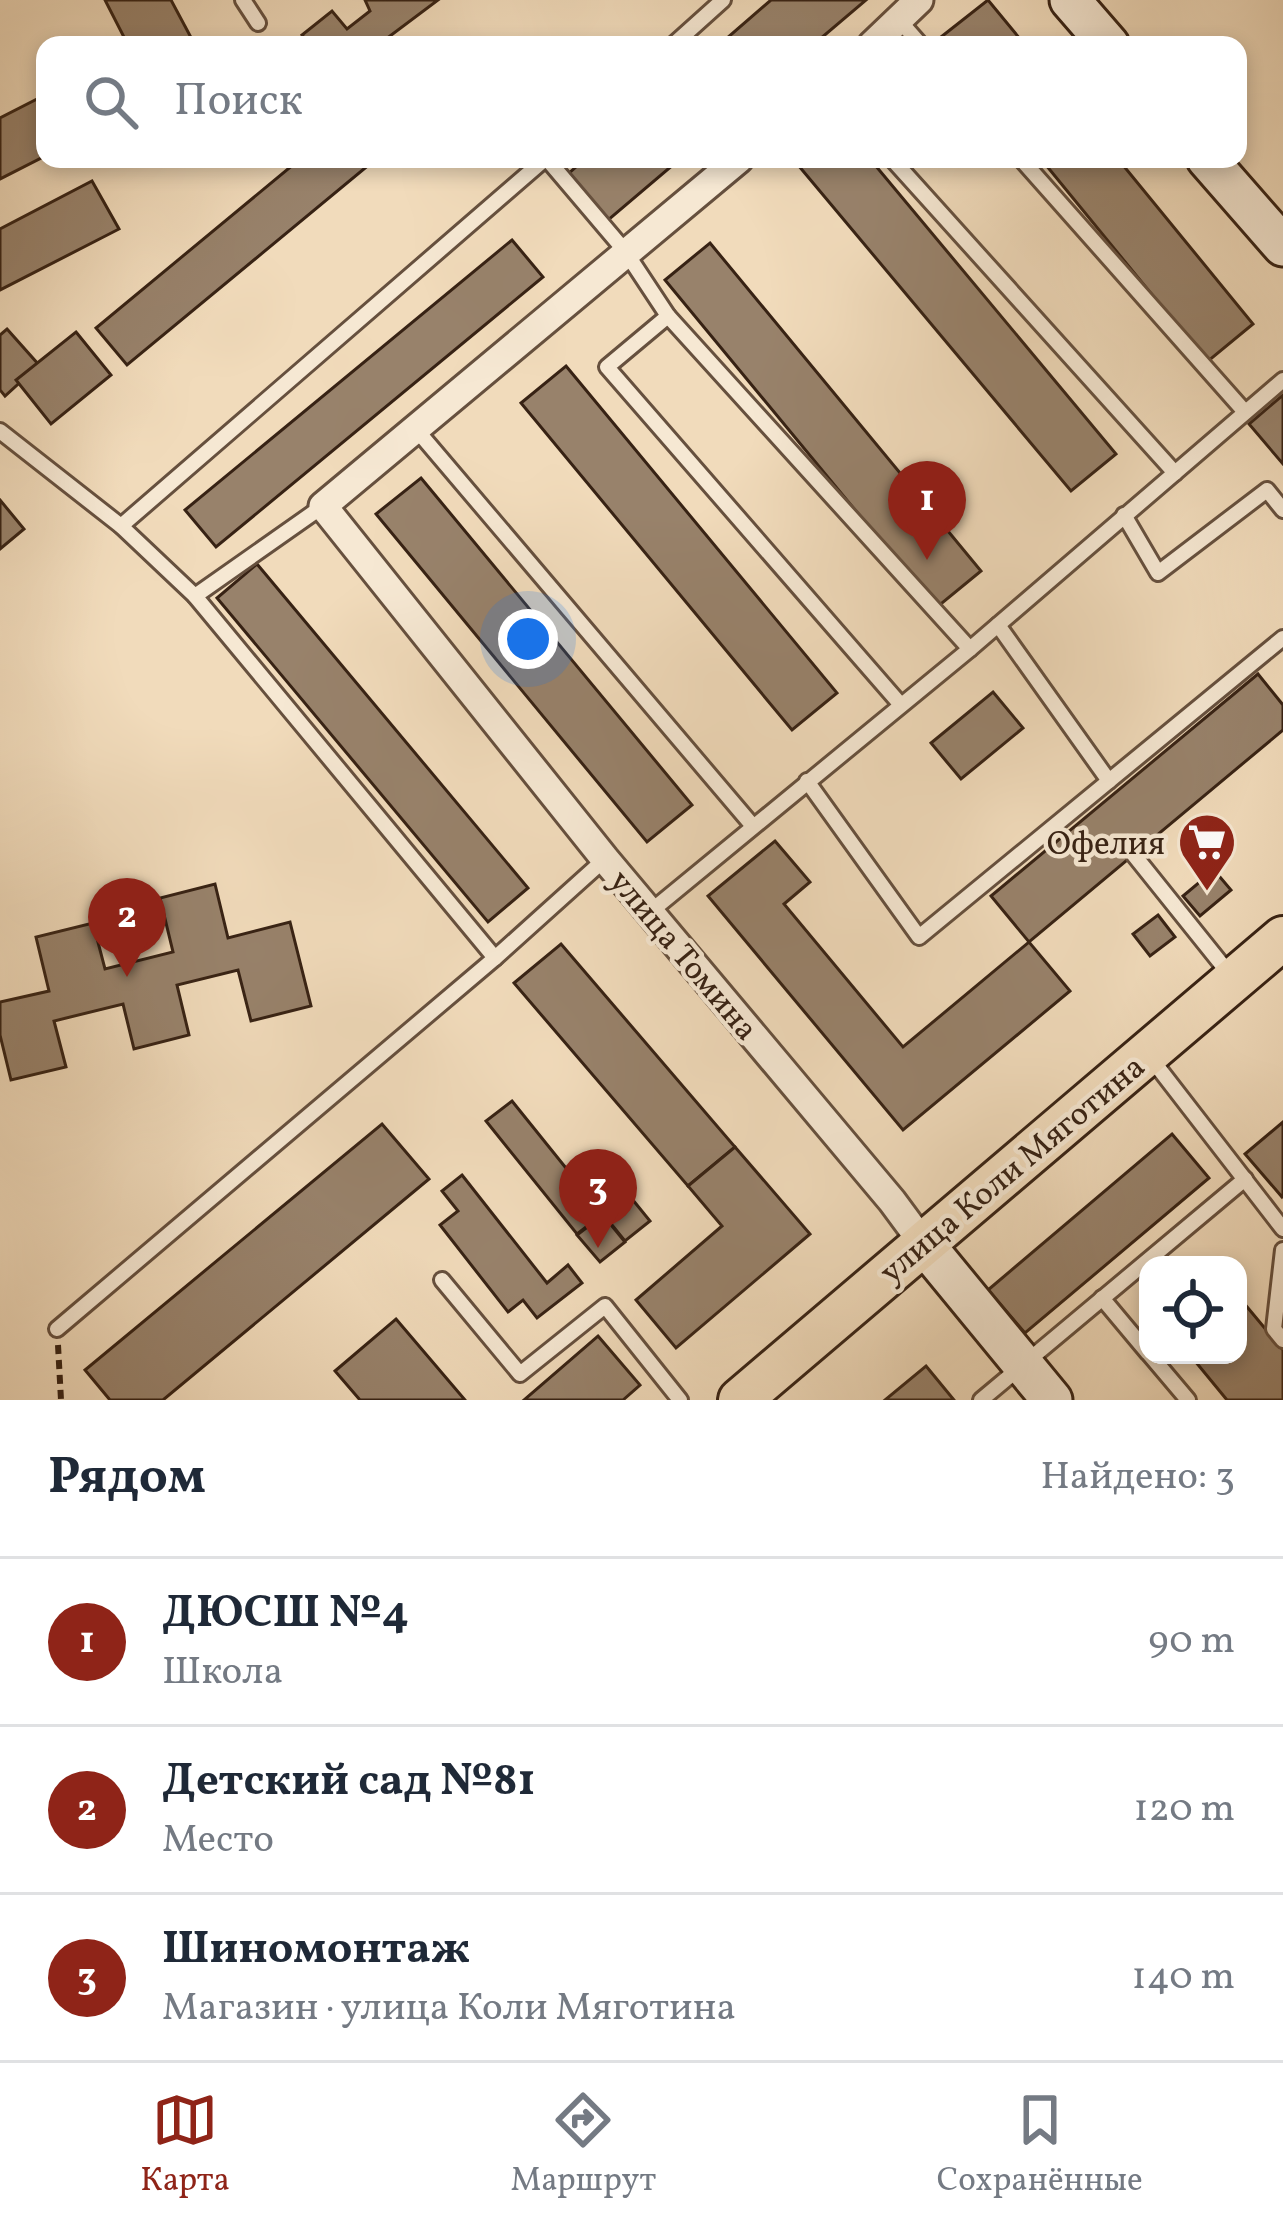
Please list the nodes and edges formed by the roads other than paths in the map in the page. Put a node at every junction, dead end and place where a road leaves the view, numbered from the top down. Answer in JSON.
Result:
{"nodes":[{"id":1,"x":243,"y":0,"type":"edge"},
{"id":2,"x":724,"y":0,"type":"edge"},
{"id":3,"x":919,"y":0,"type":"edge"},
{"id":4,"x":1070,"y":0,"type":"edge"},
{"id":5,"x":898,"y":20,"type":"junction"},
{"id":6,"x":258,"y":23,"type":"dead end"},
{"id":7,"x":683,"y":36,"type":"edge"},
{"id":8,"x":881,"y":36,"type":"edge"},
{"id":9,"x":913,"y":36,"type":"edge"},
{"id":10,"x":1101,"y":36,"type":"edge"},
{"id":11,"x":536,"y":168,"type":"edge"},
{"id":12,"x":554,"y":168,"type":"edge"},
{"id":13,"x":728,"y":168,"type":"edge"},
{"id":14,"x":900,"y":168,"type":"edge"},
{"id":15,"x":1030,"y":168,"type":"edge"},
{"id":16,"x":1215,"y":168,"type":"edge"},
{"id":17,"x":1283,"y":247,"type":"edge"},
{"id":18,"x":625,"y":251,"type":"junction"},
{"id":19,"x":668,"y":316,"type":"junction"},
{"id":20,"x":1283,"y":380,"type":"edge"},
{"id":21,"x":1245,"y":412,"type":"junction"},
{"id":22,"x":415,"y":428,"type":"junction"},
{"id":23,"x":0,"y":431,"type":"edge"},
{"id":24,"x":1175,"y":473,"type":"junction"},
{"id":25,"x":323,"y":506,"type":"junction"},
{"id":26,"x":1283,"y":510,"type":"edge"},
{"id":27,"x":1124,"y":515,"type":"junction"},
{"id":28,"x":121,"y":526,"type":"junction"},
{"id":29,"x":195,"y":596,"type":"junction"},
{"id":30,"x":998,"y":625,"type":"junction"},
{"id":31,"x":1283,"y":638,"type":"edge"},
{"id":32,"x":970,"y":649,"type":"junction"},
{"id":33,"x":901,"y":705,"type":"junction"},
{"id":34,"x":807,"y":781,"type":"junction"},
{"id":35,"x":1109,"y":781,"type":"junction"},
{"id":36,"x":752,"y":825,"type":"junction"},
{"id":37,"x":1134,"y":855,"type":"dead end"},
{"id":38,"x":605,"y":859,"type":"junction"},
{"id":39,"x":650,"y":912,"type":"junction"},
{"id":40,"x":1283,"y":938,"type":"edge"},
{"id":41,"x":496,"y":958,"type":"junction"},
{"id":42,"x":1234,"y":980,"type":"junction"},
{"id":43,"x":1147,"y":1053,"type":"junction"},
{"id":44,"x":1245,"y":1179,"type":"junction"},
{"id":45,"x":1283,"y":1229,"type":"edge"},
{"id":46,"x":923,"y":1243,"type":"junction"},
{"id":47,"x":1283,"y":1250,"type":"edge"},
{"id":48,"x":442,"y":1280,"type":"dead end"},
{"id":49,"x":1102,"y":1298,"type":"junction"},
{"id":50,"x":57,"y":1330,"type":"road end"},
{"id":51,"x":1283,"y":1340,"type":"edge"},
{"id":52,"x":1139,"y":1342,"type":"edge"},
{"id":53,"x":1022,"y":1364,"type":"junction"},
{"id":54,"x":1157,"y":1364,"type":"edge"},
{"id":55,"x":680,"y":1400,"type":"edge"},
{"id":56,"x":740,"y":1400,"type":"edge"},
{"id":57,"x":982,"y":1400,"type":"edge"},
{"id":58,"x":1052,"y":1400,"type":"edge"},
{"id":59,"x":1188,"y":1400,"type":"edge"}],
"edges":[{"from":1,"to":6,"type":"lane"},
{"from":2,"to":7,"type":"lane"},
{"from":3,"to":5,"type":"street"},
{"from":4,"to":10,"type":"street"},
{"from":5,"to":8,"type":"street"},
{"from":5,"to":9,"type":"lane"},
{"from":11,"to":28,"type":"lane"},
{"from":12,"to":18,"type":"lane"},
{"from":13,"to":18,"type":"street"},
{"from":14,"to":24,"type":"lane"},
{"from":15,"to":21,"type":"lane"},
{"from":16,"to":17,"type":"street"},
{"from":18,"to":19,"type":"lane"},
{"from":18,"to":22,"type":"street"},
{"from":19,"to":32,"type":"lane"},
{"from":19,"to":33,"type":"lane"},
{"from":20,"to":21,"type":"lane"},
{"from":21,"to":24,"type":"lane"},
{"from":22,"to":25,"type":"street"},
{"from":22,"to":36,"type":"lane"},
{"from":23,"to":28,"type":"lane"},
{"from":24,"to":27,"type":"lane"},
{"from":25,"to":29,"type":"lane"},
{"from":25,"to":38,"type":"street","name":"улица Томина"},
{"from":26,"to":27,"type":"lane"},
{"from":27,"to":30,"type":"lane"},
{"from":28,"to":29,"type":"lane"},
{"from":29,"to":41,"type":"lane"},
{"from":30,"to":32,"type":"lane"},
{"from":30,"to":35,"type":"lane"},
{"from":31,"to":35,"type":"lane"},
{"from":32,"to":33,"type":"lane"},
{"from":33,"to":34,"type":"lane"},
{"from":34,"to":35,"type":"lane"},
{"from":34,"to":36,"type":"lane"},
{"from":36,"to":39,"type":"lane"},
{"from":37,"to":42,"type":"lane"},
{"from":38,"to":39,"type":"street","name":"улица Томина"},
{"from":38,"to":41,"type":"lane"},
{"from":39,"to":46,"type":"street","name":"улица Томина"},
{"from":40,"to":42,"type":"main road","name":"улица Коли Мяготина"},
{"from":41,"to":50,"type":"lane"},
{"from":42,"to":43,"type":"main road","name":"улица Коли Мяготина"},
{"from":43,"to":44,"type":"lane"},
{"from":43,"to":46,"type":"main road","name":"улица Коли Мяготина"},
{"from":44,"to":45,"type":"lane"},
{"from":44,"to":49,"type":"lane"},
{"from":46,"to":53,"type":"street","name":"улица Томина"},
{"from":46,"to":56,"type":"main road","name":"улица Коли Мяготина"},
{"from":47,"to":51,"type":"lane"},
{"from":48,"to":55,"type":"lane"},
{"from":49,"to":52,"type":"lane"},
{"from":49,"to":53,"type":"lane"},
{"from":53,"to":57,"type":"lane"},
{"from":53,"to":58,"type":"street","name":"улица Томина"},
{"from":54,"to":59,"type":"lane"}]}
